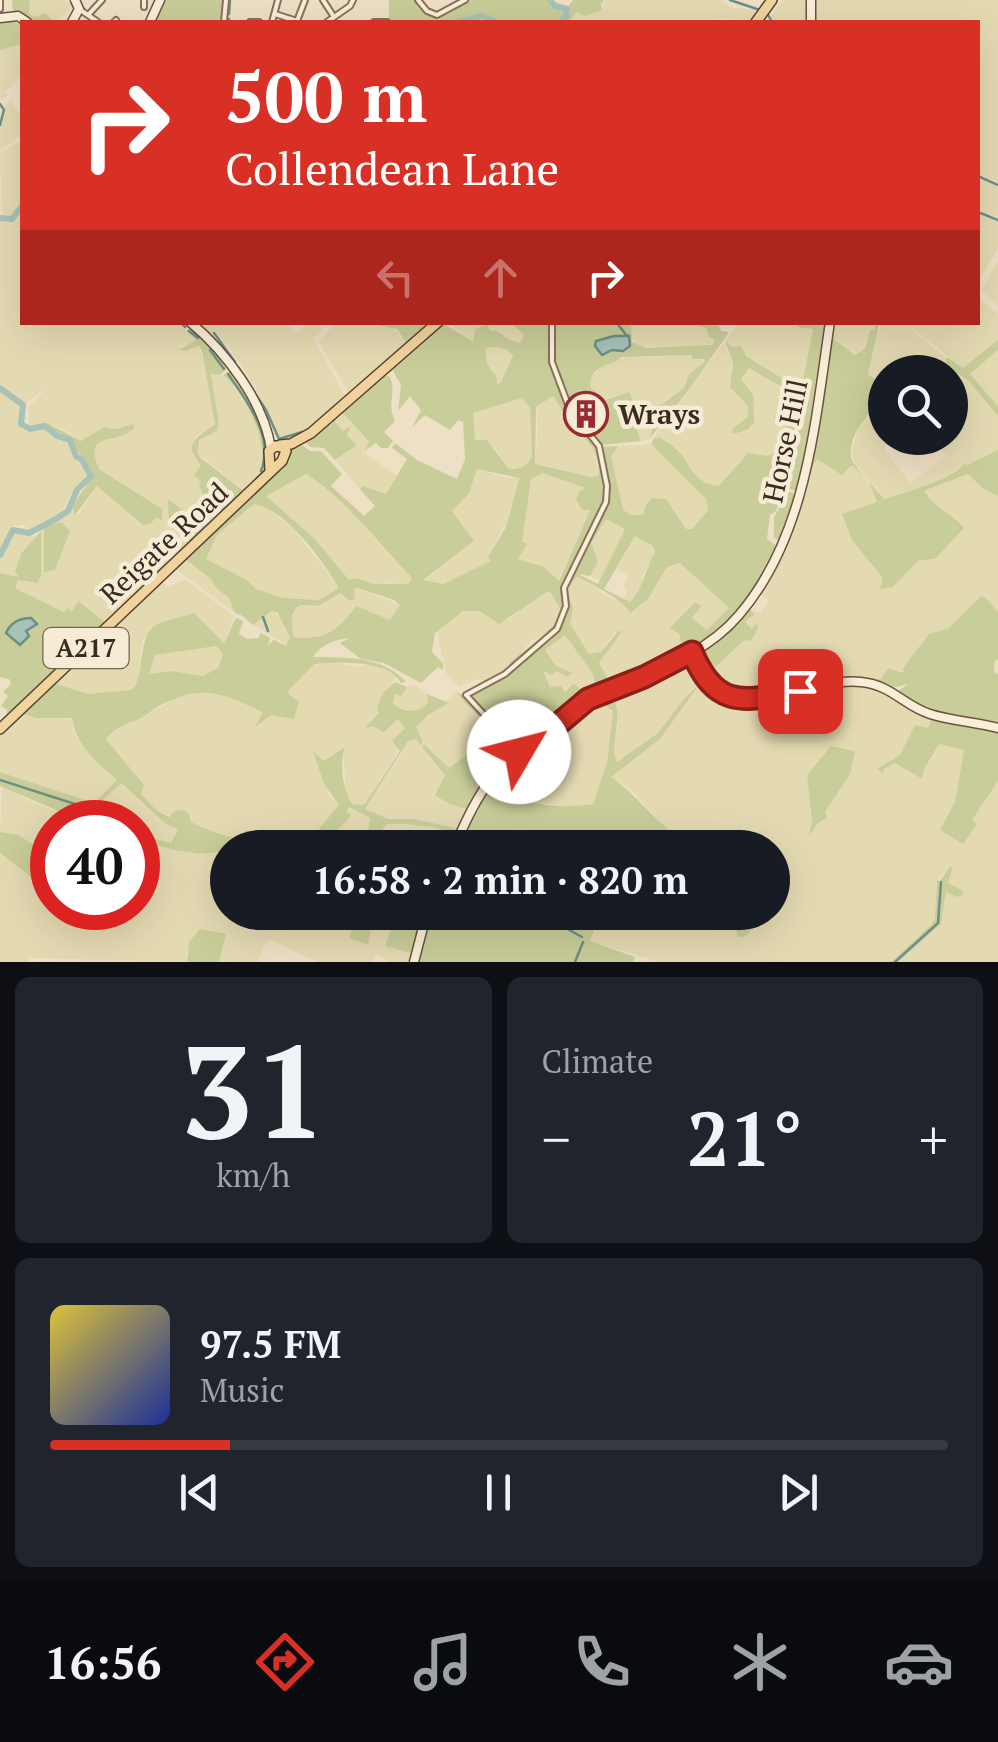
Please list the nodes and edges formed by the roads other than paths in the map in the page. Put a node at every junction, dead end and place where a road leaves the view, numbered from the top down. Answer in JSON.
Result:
{"nodes":[{"id":1,"x":144,"y":0,"type":"edge"},
{"id":2,"x":278,"y":0,"type":"edge"},
{"id":3,"x":324,"y":0,"type":"edge"},
{"id":4,"x":353,"y":0,"type":"edge"},
{"id":5,"x":418,"y":0,"type":"edge"},
{"id":6,"x":0,"y":1,"type":"edge"},
{"id":7,"x":462,"y":1,"type":"edge"},
{"id":8,"x":101,"y":3,"type":"edge"},
{"id":9,"x":77,"y":5,"type":"edge"},
{"id":10,"x":144,"y":8,"type":"dead end"},
{"id":11,"x":0,"y":9,"type":"edge"},
{"id":12,"x":387,"y":13,"type":"dead end"},
{"id":13,"x":89,"y":14,"type":"junction"},
{"id":14,"x":275,"y":14,"type":"junction"},
{"id":15,"x":336,"y":15,"type":"junction"},
{"id":16,"x":0,"y":18,"type":"edge"},
{"id":17,"x":24,"y":20,"type":"edge"},
{"id":18,"x":94,"y":20,"type":"edge"},
{"id":19,"x":273,"y":20,"type":"edge"},
{"id":20,"x":292,"y":20,"type":"edge"},
{"id":21,"x":329,"y":20,"type":"edge"},
{"id":22,"x":342,"y":20,"type":"edge"},
{"id":23,"x":386,"y":20,"type":"edge"},
{"id":24,"x":193,"y":325,"type":"edge"},
{"id":25,"x":435,"y":325,"type":"edge"},
{"id":26,"x":552,"y":325,"type":"edge"},
{"id":27,"x":830,"y":325,"type":"edge"},
{"id":28,"x":277,"y":452,"type":"junction"},
{"id":29,"x":692,"y":652,"type":"junction"},
{"id":30,"x":998,"y":728,"type":"edge"},
{"id":31,"x":0,"y":729,"type":"edge"},
{"id":32,"x":519,"y":752,"type":"junction"},
{"id":33,"x":463,"y":830,"type":"edge"},
{"id":34,"x":422,"y":930,"type":"edge"},
{"id":35,"x":414,"y":962,"type":"edge"}],
"edges":[{"from":1,"to":10,"type":"street"},
{"from":2,"to":14,"type":"street"},
{"from":3,"to":15,"type":"street"},
{"from":4,"to":15,"type":"street"},
{"from":5,"to":7,"type":"street"},
{"from":6,"to":11,"type":"street"},
{"from":8,"to":13,"type":"street"},
{"from":9,"to":13,"type":"street"},
{"from":12,"to":23,"type":"street"},
{"from":13,"to":18,"type":"street"},
{"from":14,"to":19,"type":"street"},
{"from":14,"to":20,"type":"street"},
{"from":15,"to":21,"type":"street"},
{"from":15,"to":22,"type":"street"},
{"from":16,"to":17,"type":"street"},
{"from":24,"to":28,"type":"street"},
{"from":25,"to":28,"type":"main road","name":"Reigate Road","number":"A217"},
{"from":26,"to":32,"type":"street"},
{"from":27,"to":29,"type":"street","name":"Horse Hill"},
{"from":28,"to":31,"type":"main road","name":"Reigate Road","number":"A217"},
{"from":29,"to":30,"type":"street"},
{"from":29,"to":32,"type":"street","name":"Horse Hill"},
{"from":32,"to":33,"type":"street","name":"Horse Hill"},
{"from":34,"to":35,"type":"street"}]}
